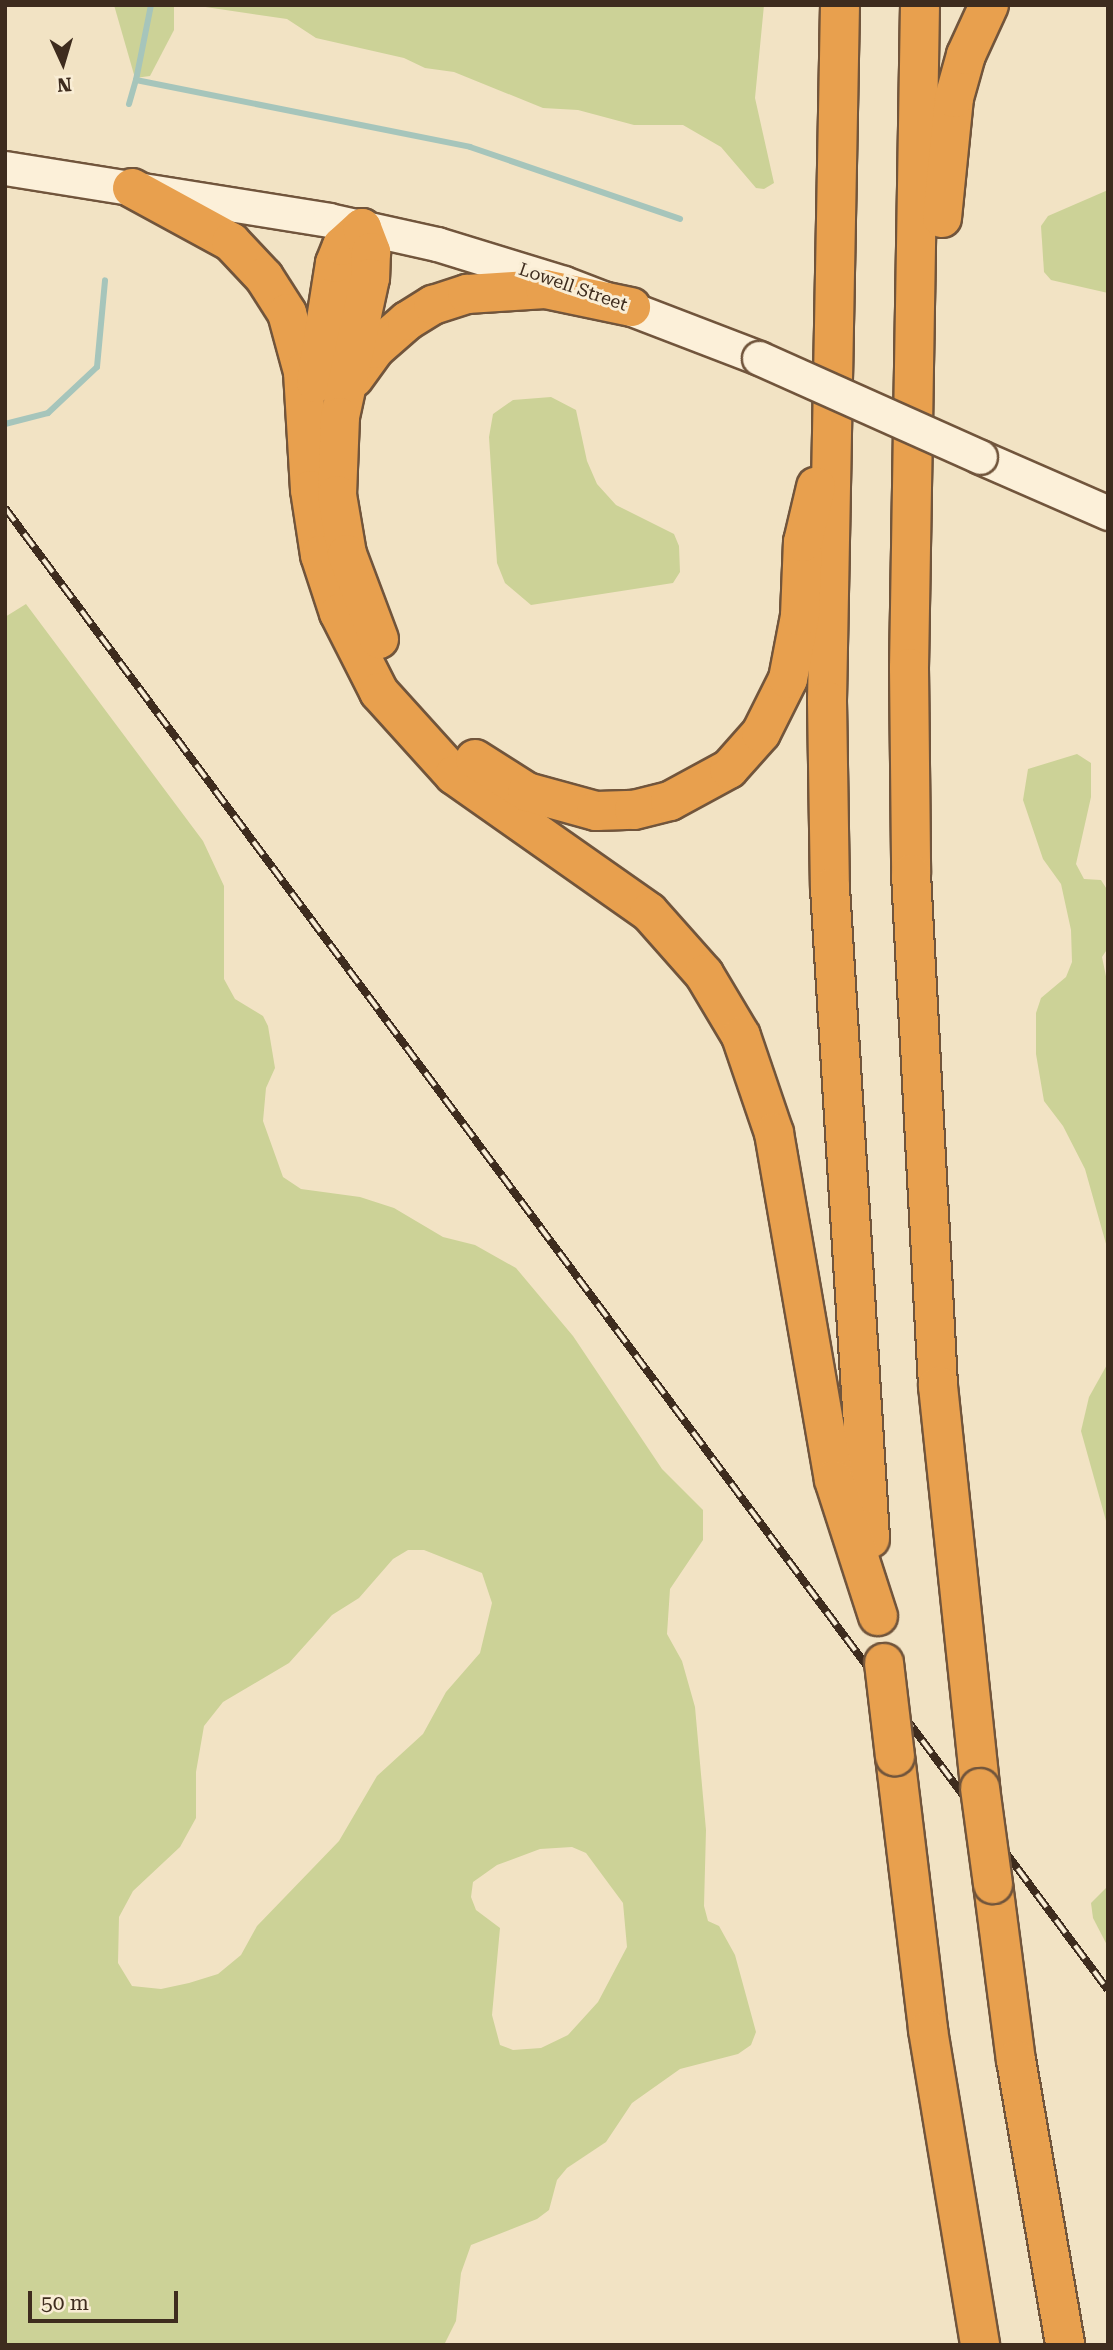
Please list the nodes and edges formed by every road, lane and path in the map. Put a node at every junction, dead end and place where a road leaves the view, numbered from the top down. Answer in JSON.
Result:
{"nodes":[{"id":1,"x":840,"y":5,"type":"edge"},
{"id":2,"x":920,"y":5,"type":"edge"},
{"id":3,"x":989,"y":5,"type":"edge"},
{"id":4,"x":5,"y":169,"type":"edge"},
{"id":5,"x":132,"y":188,"type":"junction"},
{"id":6,"x":362,"y":228,"type":"junction"},
{"id":7,"x":631,"y":307,"type":"junction"},
{"id":8,"x":915,"y":364,"type":"junction"},
{"id":9,"x":344,"y":398,"type":"junction"},
{"id":10,"x":833,"y":412,"type":"junction"},
{"id":11,"x":308,"y":444,"type":"junction"},
{"id":12,"x":1108,"y":513,"type":"edge"},
{"id":13,"x":878,"y":1616,"type":"junction"},
{"id":14,"x":980,"y":2345,"type":"edge"},
{"id":15,"x":1065,"y":2345,"type":"edge"}],
"edges":[{"from":1,"to":10,"type":"highway"},
{"from":2,"to":8,"type":"highway"},
{"from":3,"to":8,"type":"highway"},
{"from":4,"to":5,"type":"main road","name":"Lowell Street"},
{"from":5,"to":6,"type":"main road","name":"Lowell Street"},
{"from":5,"to":11,"type":"highway"},
{"from":6,"to":7,"type":"main road","name":"Lowell Street"},
{"from":6,"to":9,"type":"highway"},
{"from":6,"to":11,"type":"highway"},
{"from":7,"to":9,"type":"highway"},
{"from":7,"to":12,"type":"main road","name":"Lowell Street","bridge":true},
{"from":8,"to":15,"type":"highway","bridge":true},
{"from":9,"to":10,"type":"highway"},
{"from":10,"to":13,"type":"highway"},
{"from":11,"to":13,"type":"highway"},
{"from":13,"to":14,"type":"highway","bridge":true}]}
